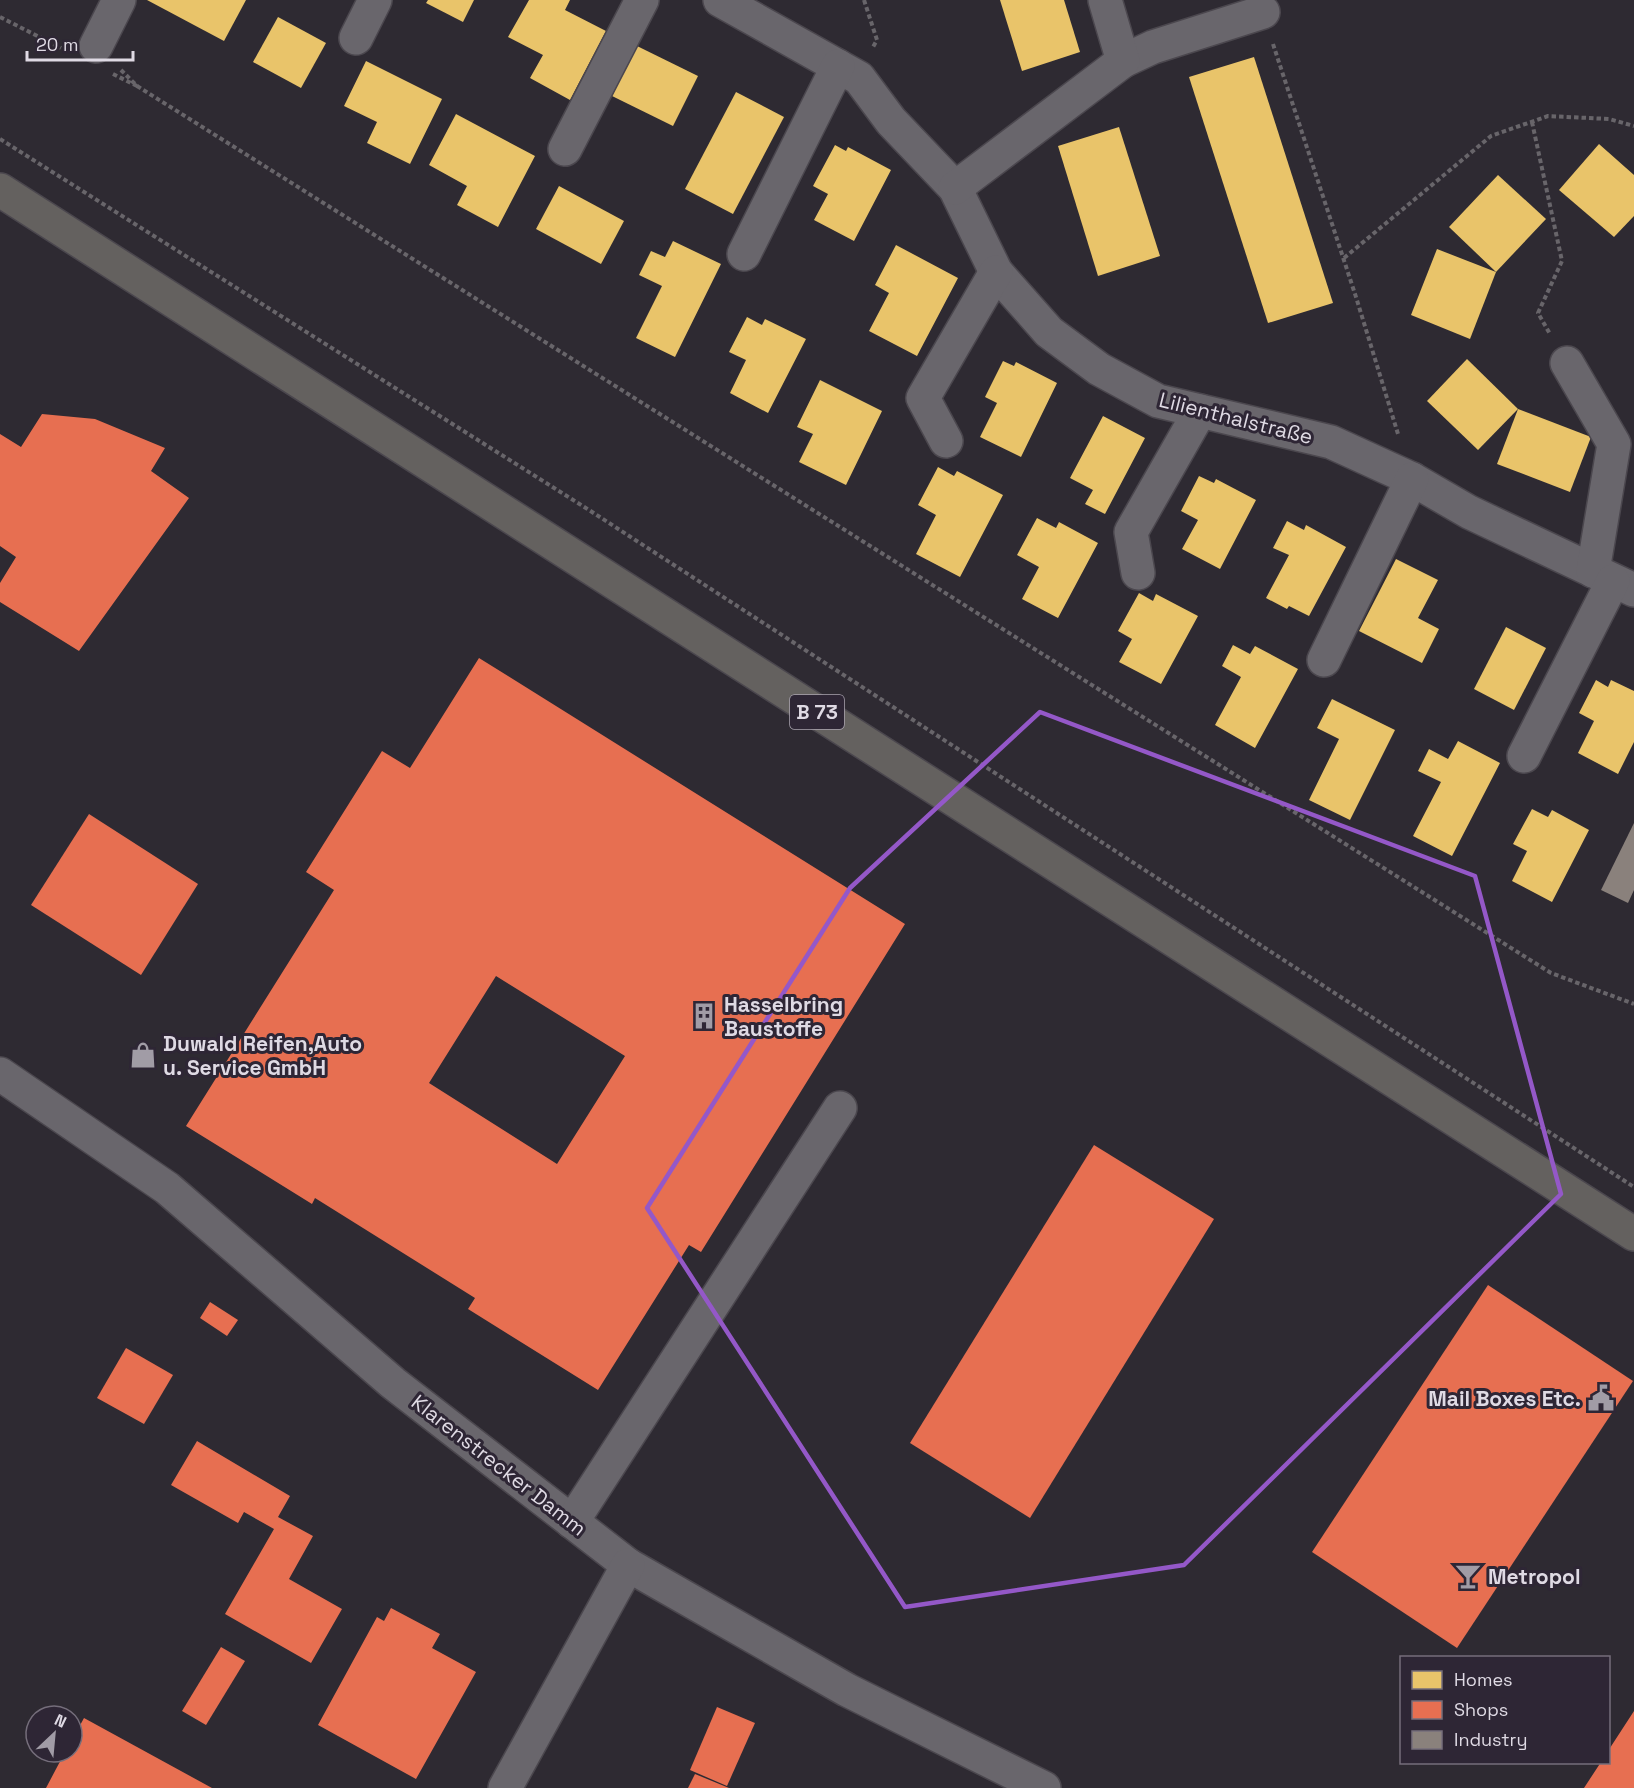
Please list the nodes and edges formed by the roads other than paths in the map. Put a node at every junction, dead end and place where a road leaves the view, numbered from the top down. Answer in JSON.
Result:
{"nodes":[{"id":1,"x":119,"y":0,"type":"edge"},
{"id":2,"x":375,"y":0,"type":"edge"},
{"id":3,"x":642,"y":0,"type":"edge"},
{"id":4,"x":720,"y":0,"type":"edge"},
{"id":5,"x":1105,"y":0,"type":"edge"},
{"id":6,"x":1263,"y":12,"type":"road end"},
{"id":7,"x":356,"y":38,"type":"dead end"},
{"id":8,"x":96,"y":46,"type":"dead end"},
{"id":9,"x":1123,"y":62,"type":"junction"},
{"id":10,"x":848,"y":72,"type":"junction"},
{"id":11,"x":565,"y":149,"type":"dead end"},
{"id":12,"x":955,"y":188,"type":"junction"},
{"id":13,"x":0,"y":190,"type":"edge"},
{"id":14,"x":744,"y":254,"type":"dead end"},
{"id":15,"x":996,"y":272,"type":"junction"},
{"id":16,"x":1567,"y":363,"type":"road end"},
{"id":17,"x":1200,"y":411,"type":"junction"},
{"id":18,"x":946,"y":441,"type":"dead end"},
{"id":19,"x":1412,"y":479,"type":"junction"},
{"id":20,"x":1138,"y":573,"type":"dead end"},
{"id":21,"x":1613,"y":581,"type":"edge"},
{"id":22,"x":1324,"y":660,"type":"dead end"},
{"id":23,"x":1524,"y":756,"type":"dead end"},
{"id":24,"x":0,"y":1074,"type":"edge"},
{"id":25,"x":840,"y":1108,"type":"dead end"},
{"id":26,"x":1634,"y":1234,"type":"edge"},
{"id":27,"x":572,"y":1522,"type":"junction"},
{"id":28,"x":628,"y":1565,"type":"junction"},
{"id":29,"x":505,"y":1788,"type":"edge"},
{"id":30,"x":1044,"y":1788,"type":"edge"}],
"edges":[{"from":1,"to":8,"type":"street"},
{"from":2,"to":7,"type":"street"},
{"from":3,"to":11,"type":"street"},
{"from":4,"to":10,"type":"street","name":"Lilienthalstraße"},
{"from":5,"to":9,"type":"street"},
{"from":6,"to":9,"type":"street"},
{"from":9,"to":12,"type":"street"},
{"from":10,"to":12,"type":"street","name":"Lilienthalstraße"},
{"from":10,"to":14,"type":"street"},
{"from":12,"to":15,"type":"street","name":"Lilienthalstraße"},
{"from":13,"to":26,"type":"main road","number":"B 73"},
{"from":15,"to":17,"type":"street","name":"Lilienthalstraße"},
{"from":15,"to":18,"type":"street"},
{"from":16,"to":21,"type":"street"},
{"from":17,"to":19,"type":"street","name":"Lilienthalstraße"},
{"from":17,"to":20,"type":"street"},
{"from":19,"to":21,"type":"street","name":"Lilienthalstraße"},
{"from":19,"to":22,"type":"street"},
{"from":21,"to":23,"type":"street"},
{"from":24,"to":27,"type":"street","name":"Klarenstrecker Damm"},
{"from":25,"to":27,"type":"street"},
{"from":27,"to":28,"type":"street","name":"Klarenstrecker Damm"},
{"from":28,"to":29,"type":"street"},
{"from":28,"to":30,"type":"street","name":"Klarenstrecker Damm"}]}
